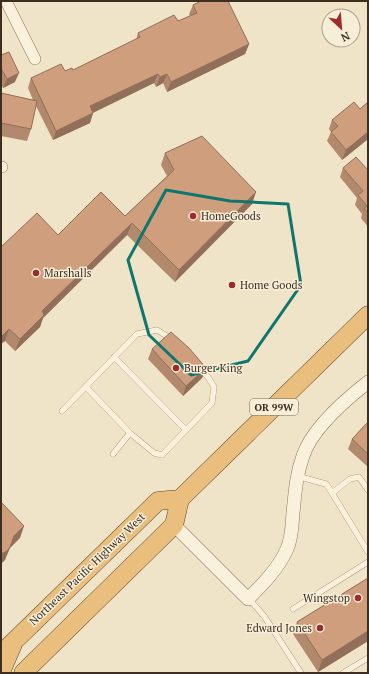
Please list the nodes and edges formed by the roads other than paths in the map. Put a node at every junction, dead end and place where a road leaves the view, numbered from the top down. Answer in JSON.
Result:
{"nodes":[{"id":1,"x":6,"y":1,"type":"edge"},
{"id":2,"x":35,"y":59,"type":"dead end"},
{"id":3,"x":368,"y":315,"type":"edge"},
{"id":4,"x":175,"y":342,"type":"edge"},
{"id":5,"x":114,"y":357,"type":"junction"},
{"id":6,"x":197,"y":365,"type":"edge"},
{"id":7,"x":368,"y":382,"type":"edge"},
{"id":8,"x":86,"y":387,"type":"junction"},
{"id":9,"x":62,"y":411,"type":"dead end"},
{"id":10,"x":186,"y":430,"type":"junction"},
{"id":11,"x":130,"y":433,"type":"junction"},
{"id":12,"x":112,"y":454,"type":"dead end"},
{"id":13,"x":297,"y":476,"type":"junction"},
{"id":14,"x":368,"y":490,"type":"edge"},
{"id":15,"x":332,"y":493,"type":"junction"},
{"id":16,"x":180,"y":499,"type":"junction"},
{"id":17,"x":174,"y":525,"type":"junction"},
{"id":18,"x":368,"y":552,"type":"edge"},
{"id":19,"x":368,"y":562,"type":"edge"},
{"id":20,"x":248,"y":599,"type":"junction"},
{"id":21,"x":293,"y":609,"type":"dead end"},
{"id":22,"x":14,"y":641,"type":"junction"},
{"id":23,"x":1,"y":654,"type":"edge"},
{"id":24,"x":368,"y":658,"type":"edge"},
{"id":25,"x":1,"y":672,"type":"edge"},
{"id":26,"x":23,"y":673,"type":"edge"},
{"id":27,"x":301,"y":673,"type":"edge"},
{"id":28,"x":343,"y":673,"type":"edge"}],
"edges":[{"from":1,"to":2,"type":"street"},
{"from":3,"to":16,"type":"highway","number":"OR 99W"},
{"from":4,"to":5,"type":"lane"},
{"from":5,"to":8,"type":"lane"},
{"from":5,"to":10,"type":"lane"},
{"from":6,"to":10,"type":"lane"},
{"from":7,"to":13,"type":"street"},
{"from":8,"to":9,"type":"lane"},
{"from":8,"to":11,"type":"lane"},
{"from":10,"to":11,"type":"lane"},
{"from":11,"to":12,"type":"lane"},
{"from":13,"to":15,"type":"lane"},
{"from":13,"to":20,"type":"street"},
{"from":14,"to":15,"type":"lane"},
{"from":15,"to":18,"type":"lane"},
{"from":16,"to":17,"type":"highway"},
{"from":16,"to":22,"type":"highway","name":"Northeast Pacific Highway West"},
{"from":17,"to":20,"type":"street"},
{"from":17,"to":26,"type":"highway"},
{"from":19,"to":21,"type":"lane"},
{"from":20,"to":27,"type":"lane"},
{"from":22,"to":23,"type":"highway","name":"Northeast Pacific Highway West"},
{"from":22,"to":25,"type":"highway"},
{"from":24,"to":28,"type":"lane"}]}
